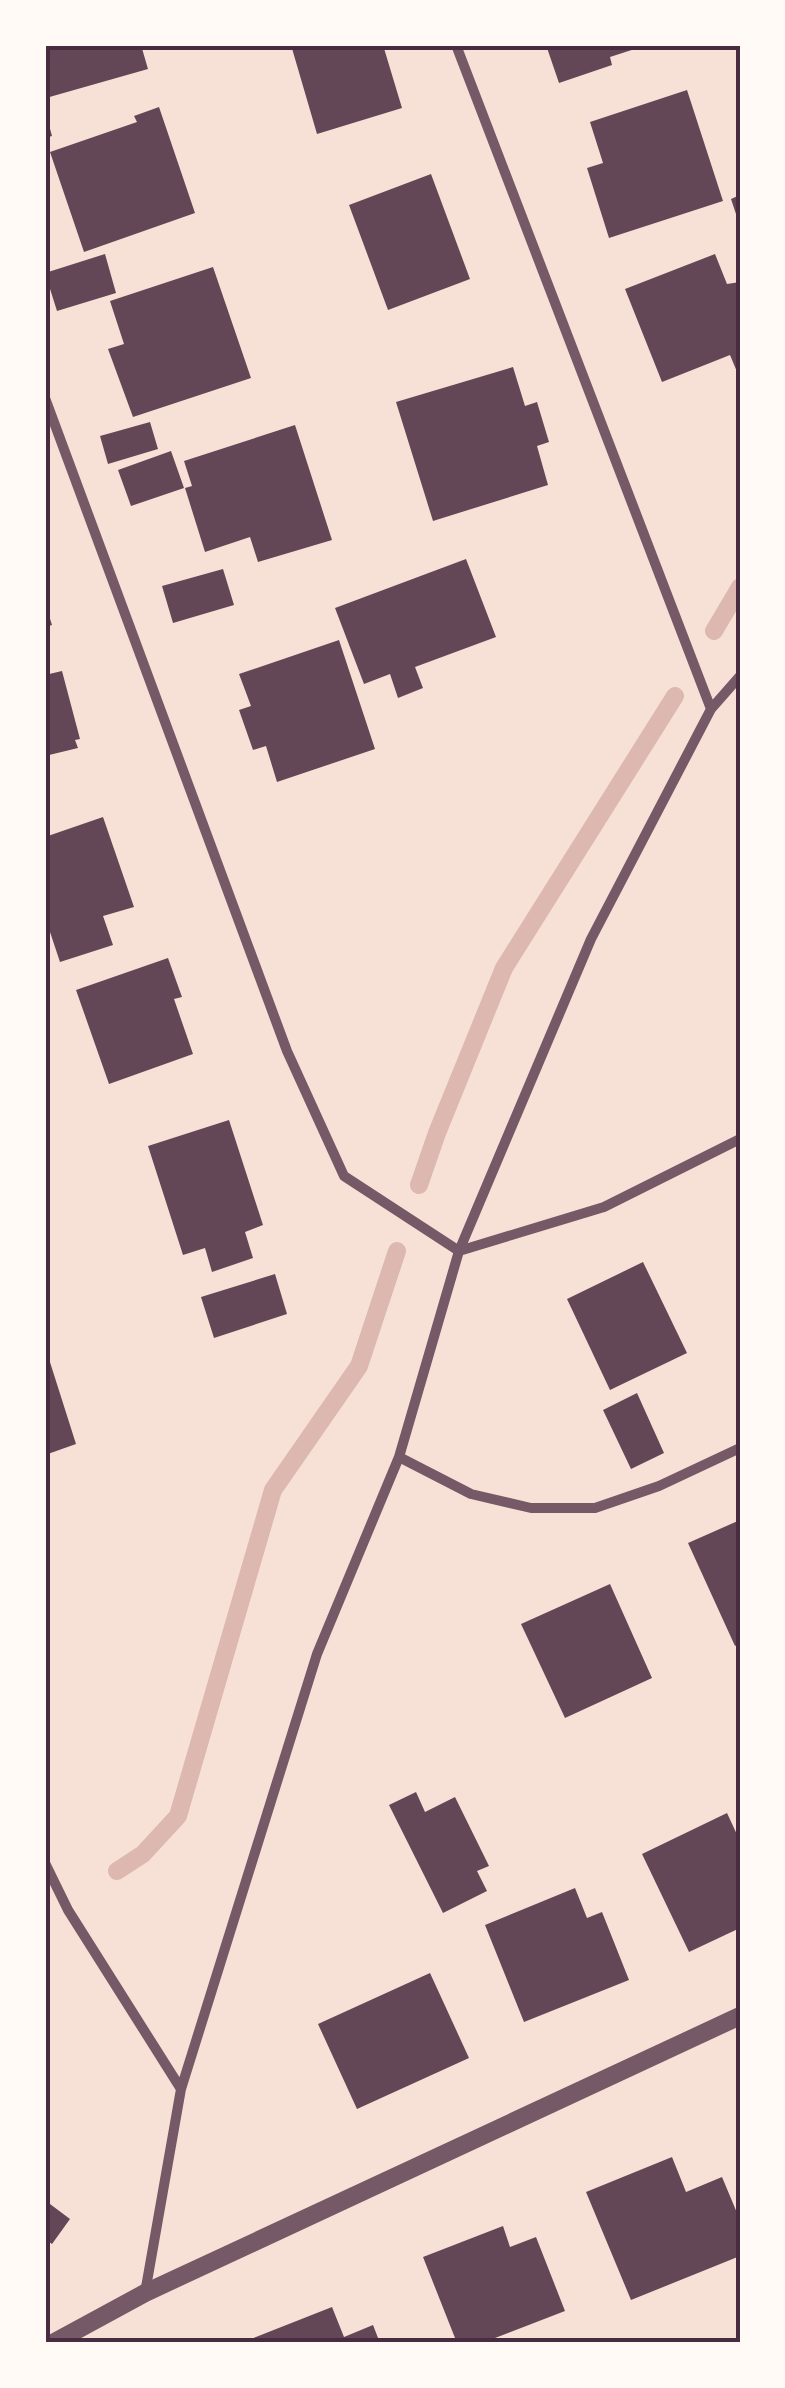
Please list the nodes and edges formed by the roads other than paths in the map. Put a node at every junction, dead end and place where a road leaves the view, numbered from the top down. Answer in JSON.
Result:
{"nodes":[{"id":1,"x":456,"y":45,"type":"edge"},
{"id":2,"x":45,"y":398,"type":"edge"},
{"id":3,"x":740,"y":676,"type":"edge"},
{"id":4,"x":712,"y":709,"type":"junction"},
{"id":5,"x":740,"y":1139,"type":"edge"},
{"id":6,"x":459,"y":1251,"type":"junction"},
{"id":7,"x":740,"y":1448,"type":"edge"},
{"id":8,"x":399,"y":1457,"type":"junction"},
{"id":9,"x":45,"y":1863,"type":"edge"},
{"id":10,"x":740,"y":2016,"type":"edge"},
{"id":11,"x":181,"y":2089,"type":"junction"},
{"id":12,"x":144,"y":2294,"type":"junction"},
{"id":13,"x":53,"y":2343,"type":"edge"}],
"edges":[{"from":1,"to":4,"type":"street"},
{"from":2,"to":6,"type":"street"},
{"from":3,"to":4,"type":"street"},
{"from":4,"to":6,"type":"street"},
{"from":5,"to":6,"type":"street"},
{"from":6,"to":8,"type":"street"},
{"from":7,"to":8,"type":"street"},
{"from":8,"to":11,"type":"street"},
{"from":9,"to":11,"type":"street"},
{"from":10,"to":12,"type":"street"},
{"from":11,"to":12,"type":"street"},
{"from":12,"to":13,"type":"street"}]}
